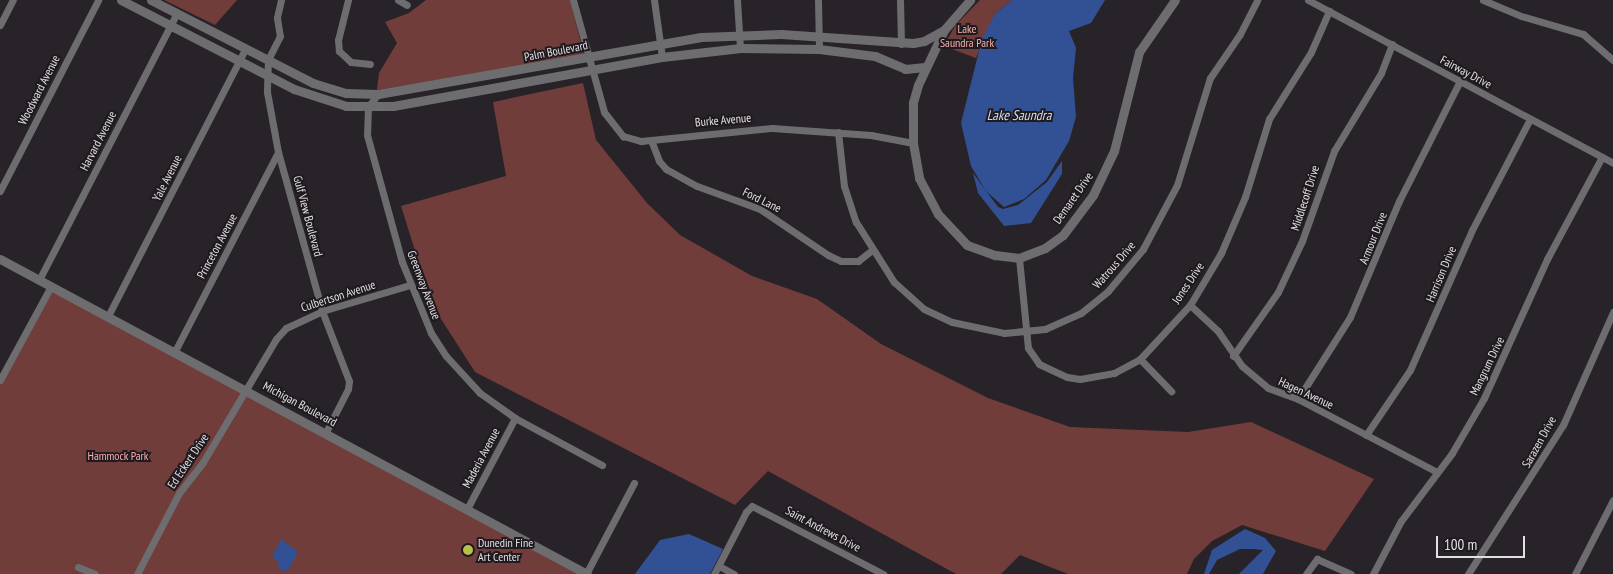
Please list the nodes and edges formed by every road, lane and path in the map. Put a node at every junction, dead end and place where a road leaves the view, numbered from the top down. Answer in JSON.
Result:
{"nodes":[{"id":1,"x":13,"y":0,"type":"edge"},
{"id":2,"x":98,"y":0,"type":"edge"},
{"id":3,"x":121,"y":0,"type":"edge"},
{"id":4,"x":150,"y":0,"type":"edge"},
{"id":5,"x":281,"y":0,"type":"edge"},
{"id":6,"x":348,"y":0,"type":"edge"},
{"id":7,"x":398,"y":0,"type":"edge"},
{"id":8,"x":573,"y":0,"type":"edge"},
{"id":9,"x":654,"y":0,"type":"edge"},
{"id":10,"x":737,"y":0,"type":"edge"},
{"id":11,"x":818,"y":0,"type":"edge"},
{"id":12,"x":900,"y":0,"type":"edge"},
{"id":13,"x":970,"y":0,"type":"edge"},
{"id":14,"x":1175,"y":0,"type":"edge"},
{"id":15,"x":1257,"y":0,"type":"edge"},
{"id":16,"x":1308,"y":0,"type":"edge"},
{"id":17,"x":1483,"y":0,"type":"edge"},
{"id":18,"x":406,"y":5,"type":"dead end"},
{"id":19,"x":1329,"y":11,"type":"junction"},
{"id":20,"x":177,"y":14,"type":"junction"},
{"id":21,"x":0,"y":25,"type":"edge"},
{"id":22,"x":170,"y":26,"type":"junction"},
{"id":23,"x":944,"y":30,"type":"junction"},
{"id":24,"x":738,"y":34,"type":"junction"},
{"id":25,"x":818,"y":36,"type":"junction"},
{"id":26,"x":659,"y":43,"type":"junction"},
{"id":27,"x":901,"y":44,"type":"junction"},
{"id":28,"x":1392,"y":44,"type":"junction"},
{"id":29,"x":740,"y":48,"type":"junction"},
{"id":30,"x":245,"y":49,"type":"junction"},
{"id":31,"x":819,"y":49,"type":"junction"},
{"id":32,"x":588,"y":57,"type":"junction"},
{"id":33,"x":662,"y":57,"type":"junction"},
{"id":34,"x":268,"y":60,"type":"junction"},
{"id":35,"x":1613,"y":60,"type":"edge"},
{"id":36,"x":239,"y":61,"type":"junction"},
{"id":37,"x":370,"y":64,"type":"dead end"},
{"id":38,"x":925,"y":68,"type":"junction"},
{"id":39,"x":592,"y":69,"type":"junction"},
{"id":40,"x":905,"y":69,"type":"junction"},
{"id":41,"x":521,"y":70,"type":"junction"},
{"id":42,"x":268,"y":76,"type":"junction"},
{"id":43,"x":1460,"y":81,"type":"junction"},
{"id":44,"x":523,"y":83,"type":"junction"},
{"id":45,"x":918,"y":85,"type":"junction"},
{"id":46,"x":378,"y":94,"type":"junction"},
{"id":47,"x":368,"y":108,"type":"junction"},
{"id":48,"x":1530,"y":119,"type":"junction"},
{"id":49,"x":838,"y":132,"type":"junction"},
{"id":50,"x":651,"y":140,"type":"junction"},
{"id":51,"x":913,"y":143,"type":"junction"},
{"id":52,"x":278,"y":152,"type":"junction"},
{"id":53,"x":1602,"y":157,"type":"junction"},
{"id":54,"x":1613,"y":163,"type":"edge"},
{"id":55,"x":0,"y":191,"type":"edge"},
{"id":56,"x":872,"y":250,"type":"junction"},
{"id":57,"x":1019,"y":258,"type":"junction"},
{"id":58,"x":0,"y":259,"type":"edge"},
{"id":59,"x":40,"y":280,"type":"junction"},
{"id":60,"x":410,"y":285,"type":"junction"},
{"id":61,"x":51,"y":286,"type":"junction"},
{"id":62,"x":1190,"y":305,"type":"junction"},
{"id":63,"x":322,"y":311,"type":"junction"},
{"id":64,"x":1613,"y":312,"type":"edge"},
{"id":65,"x":108,"y":316,"type":"junction"},
{"id":66,"x":1026,"y":332,"type":"junction"},
{"id":67,"x":175,"y":351,"type":"junction"},
{"id":68,"x":1233,"y":356,"type":"junction"},
{"id":69,"x":1140,"y":359,"type":"junction"},
{"id":70,"x":0,"y":380,"type":"edge"},
{"id":71,"x":245,"y":388,"type":"junction"},
{"id":72,"x":1171,"y":391,"type":"dead end"},
{"id":73,"x":1298,"y":399,"type":"junction"},
{"id":74,"x":515,"y":418,"type":"junction"},
{"id":75,"x":326,"y":432,"type":"junction"},
{"id":76,"x":1366,"y":435,"type":"junction"},
{"id":77,"x":602,"y":465,"type":"dead end"},
{"id":78,"x":1437,"y":472,"type":"junction"},
{"id":79,"x":634,"y":483,"type":"dead end"},
{"id":80,"x":1613,"y":500,"type":"edge"},
{"id":81,"x":467,"y":509,"type":"junction"},
{"id":82,"x":719,"y":566,"type":"junction"},
{"id":83,"x":78,"y":567,"type":"dead end"},
{"id":84,"x":95,"y":574,"type":"edge"},
{"id":85,"x":137,"y":574,"type":"edge"},
{"id":86,"x":586,"y":574,"type":"edge"},
{"id":87,"x":714,"y":574,"type":"edge"},
{"id":88,"x":734,"y":574,"type":"edge"},
{"id":89,"x":883,"y":574,"type":"edge"},
{"id":90,"x":1306,"y":574,"type":"edge"},
{"id":91,"x":1351,"y":574,"type":"edge"},
{"id":92,"x":1373,"y":574,"type":"edge"},
{"id":93,"x":1468,"y":574,"type":"edge"},
{"id":94,"x":1575,"y":574,"type":"edge"}],
"edges":[{"from":1,"to":21,"type":"street"},
{"from":2,"to":55,"type":"street","name":"Woodward Avenue"},
{"from":3,"to":22,"type":"street","name":"Palm Boulevard"},
{"from":4,"to":20,"type":"street","name":"Palm Boulevard"},
{"from":5,"to":34,"type":"street","name":"Gulf View Boulevard"},
{"from":6,"to":37,"type":"street"},
{"from":7,"to":18,"type":"street"},
{"from":8,"to":32,"type":"street","name":"Burke Avenue"},
{"from":9,"to":26,"type":"street"},
{"from":10,"to":24,"type":"street"},
{"from":11,"to":25,"type":"street"},
{"from":12,"to":27,"type":"street"},
{"from":13,"to":23,"type":"street","name":"Palm Boulevard"},
{"from":14,"to":57,"type":"street","name":"Demaret Drive"},
{"from":15,"to":66,"type":"street","name":"Watrous Drive"},
{"from":16,"to":19,"type":"street","name":"Fairway Drive"},
{"from":17,"to":35,"type":"street"},
{"from":19,"to":28,"type":"street","name":"Fairway Drive"},
{"from":19,"to":62,"type":"street","name":"Jones Drive"},
{"from":20,"to":22,"type":"street","name":"Harvard Avenue"},
{"from":20,"to":30,"type":"street","name":"Palm Boulevard"},
{"from":22,"to":36,"type":"street","name":"Palm Boulevard"},
{"from":22,"to":59,"type":"street","name":"Harvard Avenue"},
{"from":23,"to":27,"type":"street","name":"Palm Boulevard"},
{"from":23,"to":38,"type":"street","name":"Demaret Drive"},
{"from":24,"to":25,"type":"street","name":"Palm Boulevard"},
{"from":24,"to":26,"type":"street","name":"Palm Boulevard"},
{"from":24,"to":29,"type":"street"},
{"from":25,"to":27,"type":"street","name":"Palm Boulevard"},
{"from":25,"to":31,"type":"street"},
{"from":26,"to":32,"type":"street","name":"Palm Boulevard"},
{"from":26,"to":33,"type":"street"},
{"from":28,"to":43,"type":"street","name":"Fairway Drive"},
{"from":28,"to":68,"type":"street","name":"Middlecoff Drive"},
{"from":29,"to":31,"type":"street","name":"Palm Boulevard"},
{"from":29,"to":33,"type":"street","name":"Palm Boulevard"},
{"from":30,"to":34,"type":"street","name":"Palm Boulevard"},
{"from":30,"to":36,"type":"street","name":"Yale Avenue"},
{"from":31,"to":40,"type":"street","name":"Palm Boulevard"},
{"from":32,"to":39,"type":"street","name":"Burke Avenue"},
{"from":32,"to":41,"type":"street","name":"Palm Boulevard"},
{"from":33,"to":39,"type":"street","name":"Palm Boulevard"},
{"from":34,"to":42,"type":"street","name":"Gulf View Boulevard"},
{"from":34,"to":46,"type":"street","name":"Palm Boulevard"},
{"from":36,"to":42,"type":"street","name":"Palm Boulevard"},
{"from":36,"to":65,"type":"street","name":"Yale Avenue"},
{"from":38,"to":40,"type":"street","name":"Palm Boulevard"},
{"from":38,"to":45,"type":"street","name":"Demaret Drive"},
{"from":39,"to":44,"type":"street","name":"Palm Boulevard"},
{"from":39,"to":50,"type":"street","name":"Burke Avenue"},
{"from":40,"to":45,"type":"street"},
{"from":41,"to":44,"type":"street"},
{"from":41,"to":46,"type":"street","name":"Palm Boulevard"},
{"from":42,"to":47,"type":"street","name":"Palm Boulevard"},
{"from":42,"to":52,"type":"street","name":"Gulf View Boulevard"},
{"from":43,"to":48,"type":"street","name":"Fairway Drive"},
{"from":43,"to":73,"type":"street","name":"Armour Drive"},
{"from":44,"to":47,"type":"street","name":"Palm Boulevard"},
{"from":45,"to":51,"type":"street","name":"Demaret Drive"},
{"from":46,"to":47,"type":"street"},
{"from":47,"to":60,"type":"street","name":"Greenway Avenue"},
{"from":48,"to":53,"type":"street","name":"Fairway Drive"},
{"from":48,"to":76,"type":"street","name":"Harrison Drive"},
{"from":49,"to":50,"type":"street","name":"Burke Avenue"},
{"from":49,"to":51,"type":"street","name":"Burke Avenue"},
{"from":49,"to":56,"type":"street","name":"Watrous Drive"},
{"from":50,"to":56,"type":"street","name":"Ford Lane"},
{"from":51,"to":57,"type":"street","name":"Demaret Drive"},
{"from":52,"to":63,"type":"street","name":"Gulf View Boulevard"},
{"from":52,"to":67,"type":"street","name":"Princeton Avenue"},
{"from":53,"to":54,"type":"street","name":"Fairway Drive"},
{"from":53,"to":78,"type":"street","name":"Mangrum Drive"},
{"from":56,"to":66,"type":"street","name":"Watrous Drive"},
{"from":57,"to":66,"type":"street","name":"Jones Drive"},
{"from":58,"to":59,"type":"street","name":"Michigan Boulevard"},
{"from":59,"to":61,"type":"street","name":"Michigan Boulevard"},
{"from":60,"to":63,"type":"street","name":"Culbertson Avenue"},
{"from":60,"to":74,"type":"street","name":"Greenway Avenue"},
{"from":61,"to":65,"type":"street","name":"Michigan Boulevard"},
{"from":61,"to":70,"type":"street"},
{"from":62,"to":68,"type":"street","name":"Hagen Avenue"},
{"from":62,"to":69,"type":"street","name":"Jones Drive"},
{"from":63,"to":71,"type":"street","name":"Culbertson Avenue"},
{"from":63,"to":75,"type":"street","name":"Gulf View Boulevard"},
{"from":64,"to":93,"type":"street","name":"Sarazen Drive"},
{"from":65,"to":67,"type":"street","name":"Michigan Boulevard"},
{"from":66,"to":69,"type":"street","name":"Jones Drive"},
{"from":67,"to":71,"type":"street","name":"Michigan Boulevard"},
{"from":68,"to":73,"type":"street","name":"Hagen Avenue"},
{"from":69,"to":72,"type":"street"},
{"from":71,"to":75,"type":"street","name":"Michigan Boulevard"},
{"from":71,"to":85,"type":"street","name":"Ed Eckert Drive"},
{"from":73,"to":76,"type":"street","name":"Hagen Avenue"},
{"from":74,"to":77,"type":"street","name":"Greenway Avenue"},
{"from":74,"to":81,"type":"street","name":"Maderia Avenue"},
{"from":75,"to":81,"type":"street","name":"Michigan Boulevard"},
{"from":76,"to":78,"type":"street","name":"Hagen Avenue"},
{"from":78,"to":92,"type":"street","name":"Mangrum Drive"},
{"from":79,"to":86,"type":"street"},
{"from":80,"to":94,"type":"street"},
{"from":81,"to":86,"type":"street","name":"Michigan Boulevard"},
{"from":82,"to":87,"type":"street"},
{"from":82,"to":88,"type":"street"},
{"from":82,"to":89,"type":"street","name":"Saint Andrews Drive"},
{"from":83,"to":84,"type":"street"},
{"from":90,"to":91,"type":"street"}]}
